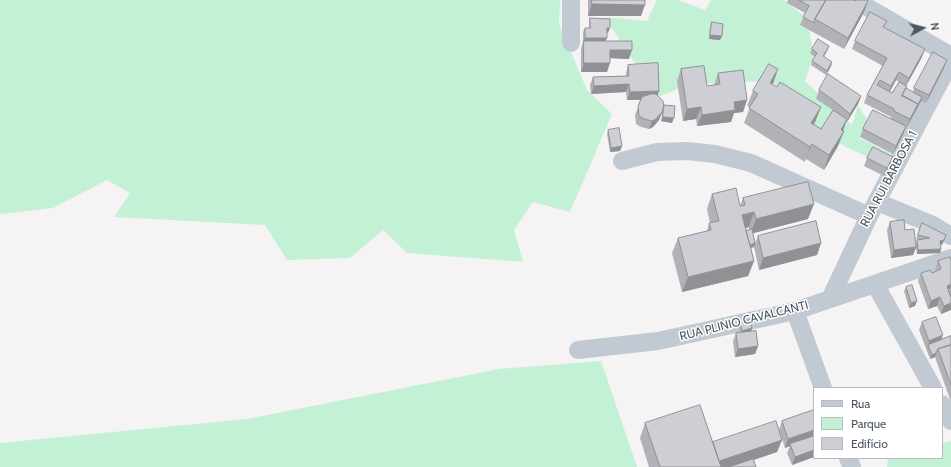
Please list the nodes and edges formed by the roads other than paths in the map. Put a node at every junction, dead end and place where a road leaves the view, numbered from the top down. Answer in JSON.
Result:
{"nodes":[{"id":1,"x":571,"y":0,"type":"edge"},
{"id":2,"x":856,"y":0,"type":"edge"},
{"id":3,"x":572,"y":44,"type":"dead end"},
{"id":4,"x":951,"y":56,"type":"edge"},
{"id":5,"x":951,"y":61,"type":"edge"},
{"id":6,"x":622,"y":161,"type":"dead end"},
{"id":7,"x":873,"y":209,"type":"junction"},
{"id":8,"x":951,"y":236,"type":"edge"},
{"id":9,"x":951,"y":258,"type":"edge"},
{"id":10,"x":875,"y":284,"type":"junction"},
{"id":11,"x":830,"y":298,"type":"junction"},
{"id":12,"x":796,"y":311,"type":"junction"},
{"id":13,"x":578,"y":350,"type":"dead end"},
{"id":14,"x":823,"y":387,"type":"edge"},
{"id":15,"x":932,"y":387,"type":"edge"},
{"id":16,"x":943,"y":406,"type":"edge"},
{"id":17,"x":951,"y":421,"type":"edge"}],
"edges":[{"from":1,"to":3,"type":"street"},
{"from":2,"to":4,"type":"street"},
{"from":5,"to":7,"type":"street","name":"RUA RUI BARBOSA 1"},
{"from":6,"to":7,"type":"street"},
{"from":7,"to":8,"type":"street"},
{"from":7,"to":11,"type":"street","name":"RUA RUI BARBOSA 1"},
{"from":9,"to":10,"type":"street","name":"RUA PLINIO CAVALCANTI"},
{"from":10,"to":11,"type":"street","name":"RUA PLINIO CAVALCANTI"},
{"from":10,"to":15,"type":"street"},
{"from":11,"to":12,"type":"street","name":"RUA PLINIO CAVALCANTI"},
{"from":12,"to":13,"type":"street","name":"RUA PLINIO CAVALCANTI"},
{"from":12,"to":14,"type":"street"},
{"from":16,"to":17,"type":"street"}]}
